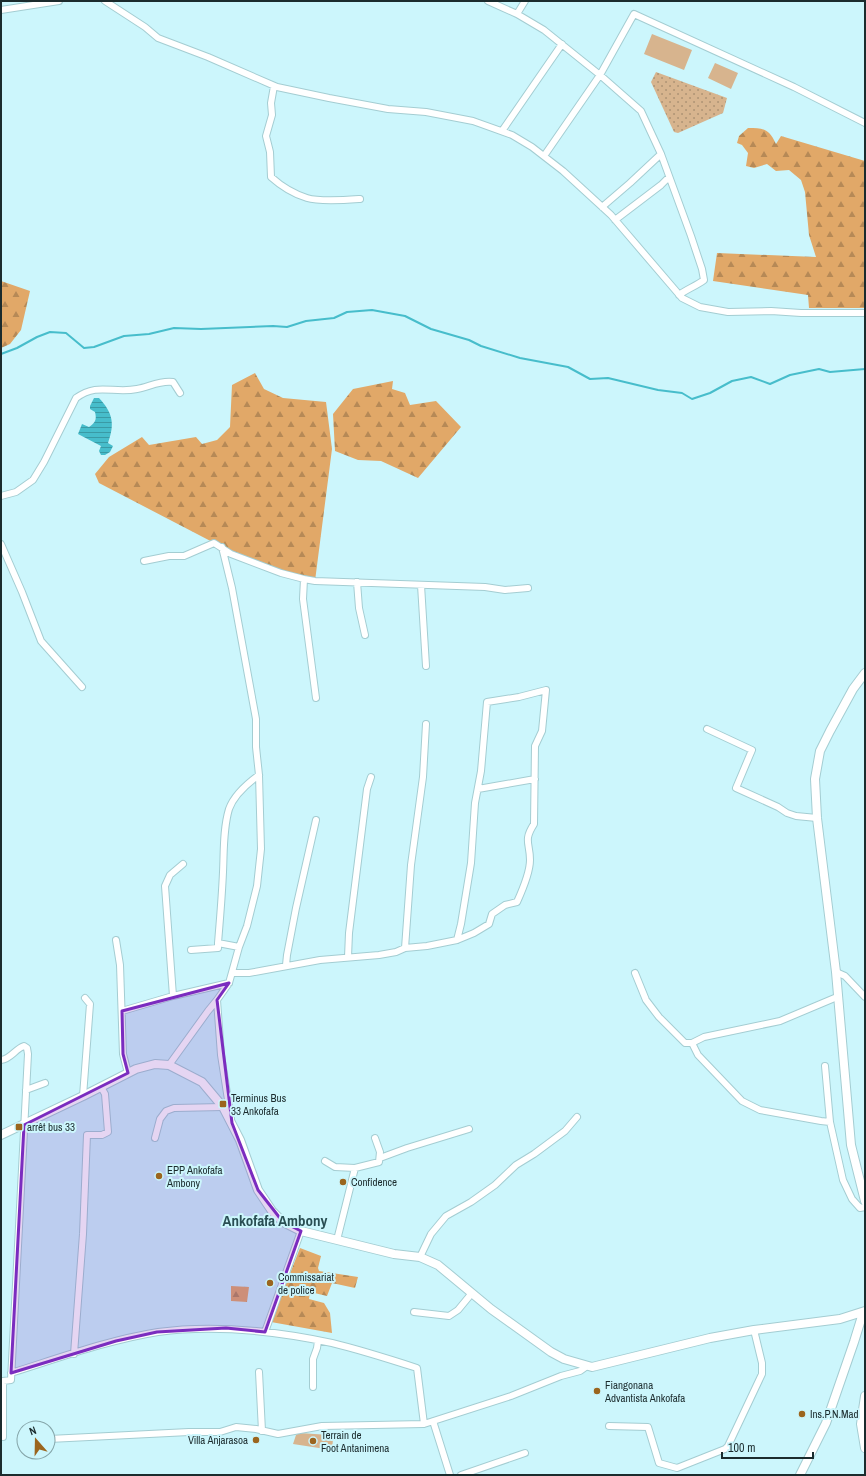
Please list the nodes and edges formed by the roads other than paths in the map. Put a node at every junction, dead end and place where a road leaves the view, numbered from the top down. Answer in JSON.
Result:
{"nodes":[{"id":1,"x":59,"y":1,"type":"edge"},
{"id":2,"x":105,"y":1,"type":"edge"},
{"id":3,"x":488,"y":1,"type":"edge"},
{"id":4,"x":525,"y":1,"type":"edge"},
{"id":5,"x":1,"y":10,"type":"edge"},
{"id":6,"x":517,"y":14,"type":"junction"},
{"id":7,"x":562,"y":44,"type":"junction"},
{"id":8,"x":600,"y":75,"type":"junction"},
{"id":9,"x":274,"y":86,"type":"junction"},
{"id":10,"x":865,"y":123,"type":"edge"},
{"id":11,"x":502,"y":131,"type":"junction"},
{"id":12,"x":661,"y":154,"type":"junction"},
{"id":13,"x":544,"y":156,"type":"junction"},
{"id":14,"x":669,"y":177,"type":"junction"},
{"id":15,"x":360,"y":199,"type":"dead end"},
{"id":16,"x":602,"y":207,"type":"junction"},
{"id":17,"x":615,"y":220,"type":"junction"},
{"id":18,"x":679,"y":295,"type":"junction"},
{"id":19,"x":865,"y":313,"type":"edge"},
{"id":20,"x":180,"y":393,"type":"dead end"},
{"id":21,"x":1,"y":496,"type":"edge"},
{"id":22,"x":1,"y":544,"type":"edge"},
{"id":23,"x":222,"y":547,"type":"junction"},
{"id":24,"x":144,"y":561,"type":"dead end"},
{"id":25,"x":304,"y":579,"type":"junction"},
{"id":26,"x":357,"y":582,"type":"junction"},
{"id":27,"x":421,"y":585,"type":"junction"},
{"id":28,"x":528,"y":588,"type":"dead end"},
{"id":29,"x":365,"y":635,"type":"dead end"},
{"id":30,"x":426,"y":666,"type":"dead end"},
{"id":31,"x":865,"y":672,"type":"edge"},
{"id":32,"x":82,"y":686,"type":"dead end"},
{"id":33,"x":316,"y":698,"type":"dead end"},
{"id":34,"x":426,"y":724,"type":"dead end"},
{"id":35,"x":707,"y":729,"type":"dead end"},
{"id":36,"x":259,"y":775,"type":"junction"},
{"id":37,"x":371,"y":777,"type":"dead end"},
{"id":38,"x":535,"y":779,"type":"junction"},
{"id":39,"x":478,"y":790,"type":"junction"},
{"id":40,"x":817,"y":818,"type":"junction"},
{"id":41,"x":316,"y":820,"type":"dead end"},
{"id":42,"x":183,"y":864,"type":"dead end"},
{"id":43,"x":116,"y":940,"type":"dead end"},
{"id":44,"x":457,"y":940,"type":"junction"},
{"id":45,"x":218,"y":942,"type":"junction"},
{"id":46,"x":239,"y":947,"type":"junction"},
{"id":47,"x":405,"y":948,"type":"junction"},
{"id":48,"x":191,"y":950,"type":"dead end"},
{"id":49,"x":348,"y":957,"type":"junction"},
{"id":50,"x":286,"y":965,"type":"junction"},
{"id":51,"x":836,"y":972,"type":"junction"},
{"id":52,"x":233,"y":973,"type":"junction"},
{"id":53,"x":635,"y":973,"type":"dead end"},
{"id":54,"x":229,"y":983,"type":"junction"},
{"id":55,"x":172,"y":996,"type":"junction"},
{"id":56,"x":837,"y":997,"type":"junction"},
{"id":57,"x":865,"y":997,"type":"edge"},
{"id":58,"x":85,"y":998,"type":"dead end"},
{"id":59,"x":217,"y":1000,"type":"junction"},
{"id":60,"x":122,"y":1011,"type":"junction"},
{"id":61,"x":692,"y":1043,"type":"junction"},
{"id":62,"x":1,"y":1060,"type":"edge"},
{"id":63,"x":169,"y":1065,"type":"junction"},
{"id":64,"x":824,"y":1066,"type":"dead end"},
{"id":65,"x":128,"y":1073,"type":"junction"},
{"id":66,"x":45,"y":1083,"type":"dead end"},
{"id":67,"x":100,"y":1087,"type":"junction"},
{"id":68,"x":26,"y":1090,"type":"junction"},
{"id":69,"x":83,"y":1096,"type":"junction"},
{"id":70,"x":223,"y":1107,"type":"junction"},
{"id":71,"x":576,"y":1118,"type":"dead end"},
{"id":72,"x":830,"y":1122,"type":"junction"},
{"id":73,"x":232,"y":1123,"type":"junction"},
{"id":74,"x":24,"y":1125,"type":"junction"},
{"id":75,"x":469,"y":1129,"type":"dead end"},
{"id":76,"x":1,"y":1134,"type":"edge"},
{"id":77,"x":155,"y":1138,"type":"dead end"},
{"id":78,"x":375,"y":1138,"type":"dead end"},
{"id":79,"x":380,"y":1158,"type":"junction"},
{"id":80,"x":325,"y":1161,"type":"dead end"},
{"id":81,"x":355,"y":1168,"type":"junction"},
{"id":82,"x":865,"y":1201,"type":"edge"},
{"id":83,"x":865,"y":1207,"type":"edge"},
{"id":84,"x":301,"y":1232,"type":"junction"},
{"id":85,"x":337,"y":1240,"type":"junction"},
{"id":86,"x":420,"y":1257,"type":"junction"},
{"id":87,"x":472,"y":1293,"type":"junction"},
{"id":88,"x":414,"y":1312,"type":"dead end"},
{"id":89,"x":864,"y":1312,"type":"edge"},
{"id":90,"x":754,"y":1330,"type":"junction"},
{"id":91,"x":265,"y":1332,"type":"junction"},
{"id":92,"x":318,"y":1341,"type":"junction"},
{"id":93,"x":74,"y":1354,"type":"junction"},
{"id":94,"x":587,"y":1366,"type":"junction"},
{"id":95,"x":259,"y":1372,"type":"dead end"},
{"id":96,"x":11,"y":1373,"type":"junction"},
{"id":97,"x":313,"y":1387,"type":"dead end"},
{"id":98,"x":865,"y":1396,"type":"edge"},
{"id":99,"x":433,"y":1421,"type":"junction"},
{"id":100,"x":424,"y":1424,"type":"junction"},
{"id":101,"x":610,"y":1426,"type":"dead end"},
{"id":102,"x":262,"y":1431,"type":"junction"},
{"id":103,"x":3,"y":1437,"type":"dead end"},
{"id":104,"x":56,"y":1439,"type":"edge"},
{"id":105,"x":865,"y":1448,"type":"edge"},
{"id":106,"x":525,"y":1453,"type":"dead end"},
{"id":107,"x":450,"y":1475,"type":"edge"},
{"id":108,"x":461,"y":1475,"type":"edge"},
{"id":109,"x":800,"y":1475,"type":"edge"}],
"edges":[{"from":1,"to":5,"type":"street"},
{"from":2,"to":9,"type":"street"},
{"from":3,"to":6,"type":"street"},
{"from":4,"to":6,"type":"street"},
{"from":6,"to":7,"type":"street"},
{"from":7,"to":8,"type":"street"},
{"from":7,"to":11,"type":"street"},
{"from":8,"to":10,"type":"street"},
{"from":8,"to":12,"type":"street"},
{"from":8,"to":13,"type":"street"},
{"from":9,"to":11,"type":"street"},
{"from":9,"to":15,"type":"street"},
{"from":11,"to":13,"type":"street"},
{"from":12,"to":14,"type":"street"},
{"from":12,"to":16,"type":"street"},
{"from":13,"to":16,"type":"street"},
{"from":14,"to":17,"type":"street"},
{"from":14,"to":18,"type":"street"},
{"from":16,"to":17,"type":"street"},
{"from":17,"to":18,"type":"street"},
{"from":18,"to":19,"type":"street"},
{"from":20,"to":21,"type":"street"},
{"from":22,"to":32,"type":"street"},
{"from":23,"to":24,"type":"street"},
{"from":23,"to":25,"type":"street"},
{"from":23,"to":36,"type":"street"},
{"from":25,"to":26,"type":"street"},
{"from":25,"to":33,"type":"street"},
{"from":26,"to":27,"type":"street"},
{"from":26,"to":29,"type":"street"},
{"from":27,"to":28,"type":"street"},
{"from":27,"to":30,"type":"street"},
{"from":31,"to":40,"type":"street"},
{"from":34,"to":47,"type":"street"},
{"from":35,"to":40,"type":"street"},
{"from":36,"to":45,"type":"street"},
{"from":36,"to":46,"type":"street"},
{"from":37,"to":49,"type":"street"},
{"from":38,"to":39,"type":"street"},
{"from":38,"to":39,"type":"street"},
{"from":38,"to":44,"type":"street"},
{"from":39,"to":44,"type":"street"},
{"from":40,"to":51,"type":"street"},
{"from":41,"to":50,"type":"street"},
{"from":42,"to":55,"type":"street"},
{"from":43,"to":60,"type":"street"},
{"from":44,"to":47,"type":"street"},
{"from":45,"to":46,"type":"street"},
{"from":45,"to":48,"type":"street"},
{"from":46,"to":52,"type":"street"},
{"from":47,"to":49,"type":"street"},
{"from":49,"to":50,"type":"street"},
{"from":50,"to":52,"type":"street"},
{"from":51,"to":56,"type":"street"},
{"from":51,"to":57,"type":"street"},
{"from":52,"to":54,"type":"street"},
{"from":53,"to":61,"type":"street"},
{"from":54,"to":55,"type":"street"},
{"from":54,"to":59,"type":"street"},
{"from":55,"to":60,"type":"street"},
{"from":56,"to":61,"type":"street"},
{"from":56,"to":82,"type":"street"},
{"from":58,"to":69,"type":"street"},
{"from":59,"to":63,"type":"street"},
{"from":59,"to":73,"type":"street"},
{"from":60,"to":65,"type":"street"},
{"from":61,"to":72,"type":"street"},
{"from":62,"to":68,"type":"street"},
{"from":63,"to":65,"type":"street"},
{"from":63,"to":70,"type":"street"},
{"from":64,"to":72,"type":"street"},
{"from":65,"to":67,"type":"street"},
{"from":66,"to":68,"type":"street"},
{"from":67,"to":69,"type":"street"},
{"from":67,"to":93,"type":"street"},
{"from":68,"to":74,"type":"street"},
{"from":69,"to":74,"type":"street"},
{"from":70,"to":73,"type":"street"},
{"from":70,"to":77,"type":"street"},
{"from":71,"to":86,"type":"street"},
{"from":72,"to":83,"type":"street"},
{"from":73,"to":84,"type":"street"},
{"from":74,"to":76,"type":"street"},
{"from":74,"to":96,"type":"street"},
{"from":75,"to":79,"type":"street"},
{"from":78,"to":79,"type":"street"},
{"from":79,"to":81,"type":"street"},
{"from":80,"to":81,"type":"street"},
{"from":81,"to":85,"type":"street"},
{"from":84,"to":85,"type":"street"},
{"from":84,"to":91,"type":"street"},
{"from":85,"to":86,"type":"street"},
{"from":86,"to":87,"type":"street"},
{"from":87,"to":88,"type":"street"},
{"from":87,"to":94,"type":"street"},
{"from":89,"to":90,"type":"street"},
{"from":89,"to":109,"type":"street"},
{"from":90,"to":94,"type":"street"},
{"from":90,"to":101,"type":"street"},
{"from":91,"to":92,"type":"street"},
{"from":91,"to":93,"type":"street"},
{"from":92,"to":97,"type":"street"},
{"from":92,"to":100,"type":"street"},
{"from":93,"to":96,"type":"street"},
{"from":94,"to":99,"type":"street"},
{"from":95,"to":102,"type":"street"},
{"from":96,"to":103,"type":"street"},
{"from":98,"to":105,"type":"street"},
{"from":99,"to":100,"type":"street"},
{"from":99,"to":107,"type":"street"},
{"from":100,"to":102,"type":"street"},
{"from":102,"to":104,"type":"street"},
{"from":106,"to":108,"type":"street"}]}
